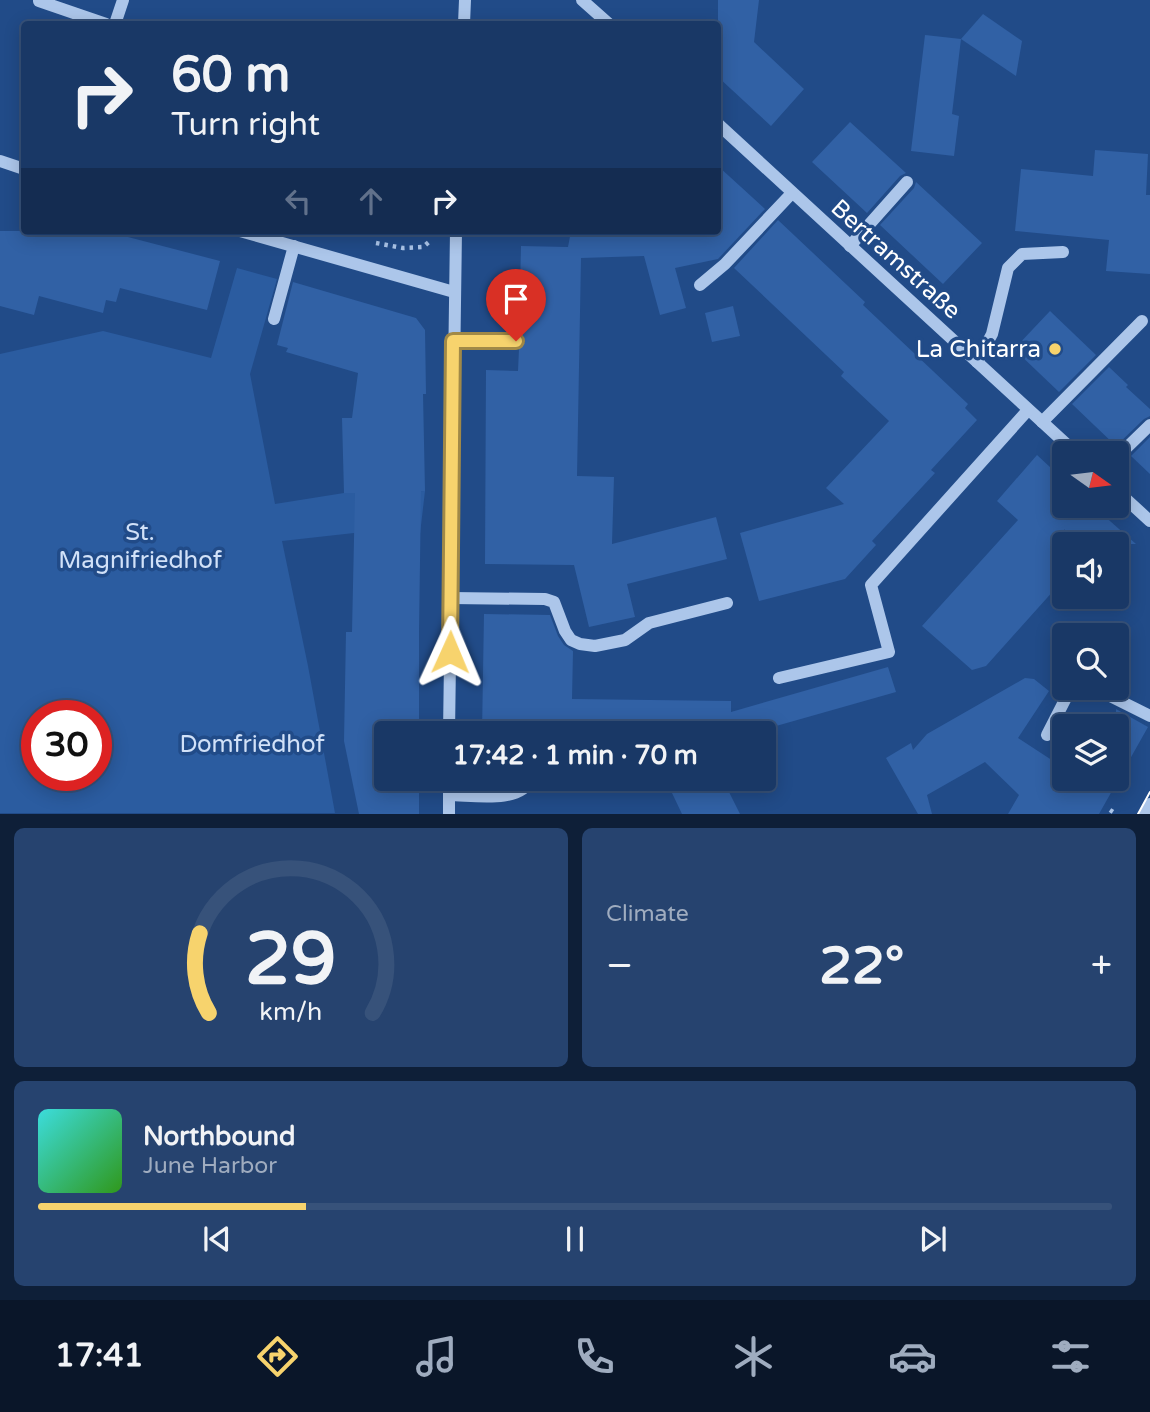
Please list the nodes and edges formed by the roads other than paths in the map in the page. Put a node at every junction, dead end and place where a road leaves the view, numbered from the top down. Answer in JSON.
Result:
{"nodes":[{"id":1,"x":123,"y":0,"type":"edge"},
{"id":2,"x":465,"y":0,"type":"edge"},
{"id":3,"x":582,"y":0,"type":"edge"},
{"id":4,"x":39,"y":1,"type":"edge"},
{"id":5,"x":97,"y":21,"type":"edge"},
{"id":6,"x":116,"y":21,"type":"edge"},
{"id":7,"x":464,"y":21,"type":"edge"},
{"id":8,"x":606,"y":21,"type":"edge"},
{"id":9,"x":721,"y":127,"type":"edge"},
{"id":10,"x":0,"y":161,"type":"edge"},
{"id":11,"x":21,"y":168,"type":"edge"},
{"id":12,"x":907,"y":182,"type":"dead end"},
{"id":13,"x":792,"y":193,"type":"junction"},
{"id":14,"x":254,"y":235,"type":"edge"},
{"id":15,"x":456,"y":235,"type":"edge"},
{"id":16,"x":294,"y":246,"type":"junction"},
{"id":17,"x":850,"y":246,"type":"junction"},
{"id":18,"x":1063,"y":252,"type":"dead end"},
{"id":19,"x":700,"y":285,"type":"dead end"},
{"id":20,"x":454,"y":292,"type":"junction"},
{"id":21,"x":274,"y":319,"type":"dead end"},
{"id":22,"x":1142,"y":321,"type":"dead end"},
{"id":23,"x":453,"y":341,"type":"junction"},
{"id":24,"x":516,"y":341,"type":"dead end"},
{"id":25,"x":977,"y":362,"type":"junction"},
{"id":26,"x":1028,"y":410,"type":"junction"},
{"id":27,"x":1042,"y":422,"type":"junction"},
{"id":28,"x":1150,"y":425,"type":"edge"},
{"id":29,"x":1063,"y":441,"type":"edge"},
{"id":30,"x":1129,"y":445,"type":"edge"},
{"id":31,"x":1129,"y":502,"type":"edge"},
{"id":32,"x":1150,"y":521,"type":"edge"},
{"id":33,"x":451,"y":598,"type":"junction"},
{"id":34,"x":727,"y":603,"type":"dead end"},
{"id":35,"x":779,"y":678,"type":"dead end"},
{"id":36,"x":1065,"y":700,"type":"edge"},
{"id":37,"x":1118,"y":700,"type":"edge"},
{"id":38,"x":1150,"y":716,"type":"edge"},
{"id":39,"x":449,"y":721,"type":"edge"},
{"id":40,"x":1046,"y":735,"type":"dead end"},
{"id":41,"x":449,"y":791,"type":"edge"},
{"id":42,"x":520,"y":791,"type":"edge"},
{"id":43,"x":449,"y":795,"type":"junction"},
{"id":44,"x":1150,"y":804,"type":"edge"},
{"id":45,"x":449,"y":814,"type":"edge"},
{"id":46,"x":1145,"y":814,"type":"edge"}],
"edges":[{"from":1,"to":6,"type":"street"},
{"from":2,"to":7,"type":"street"},
{"from":3,"to":8,"type":"street"},
{"from":4,"to":5,"type":"street"},
{"from":9,"to":13,"type":"street","name":"Bertramstraße"},
{"from":10,"to":11,"type":"street"},
{"from":12,"to":17,"type":"street"},
{"from":13,"to":17,"type":"street","name":"Bertramstraße"},
{"from":13,"to":19,"type":"street"},
{"from":14,"to":16,"type":"street"},
{"from":15,"to":20,"type":"street"},
{"from":16,"to":20,"type":"street"},
{"from":16,"to":21,"type":"street"},
{"from":17,"to":25,"type":"street","name":"Bertramstraße"},
{"from":18,"to":25,"type":"street"},
{"from":20,"to":23,"type":"street"},
{"from":22,"to":27,"type":"street"},
{"from":23,"to":24,"type":"street"},
{"from":23,"to":33,"type":"street"},
{"from":25,"to":26,"type":"street","name":"Bertramstraße"},
{"from":26,"to":27,"type":"street","name":"Bertramstraße"},
{"from":26,"to":35,"type":"street"},
{"from":27,"to":29,"type":"street","name":"Bertramstraße"},
{"from":28,"to":30,"type":"street"},
{"from":31,"to":32,"type":"street"},
{"from":33,"to":34,"type":"street"},
{"from":33,"to":39,"type":"street"},
{"from":36,"to":40,"type":"street"},
{"from":37,"to":38,"type":"street"},
{"from":41,"to":43,"type":"street"},
{"from":42,"to":43,"type":"street"},
{"from":43,"to":45,"type":"street"},
{"from":44,"to":46,"type":"street"}]}
